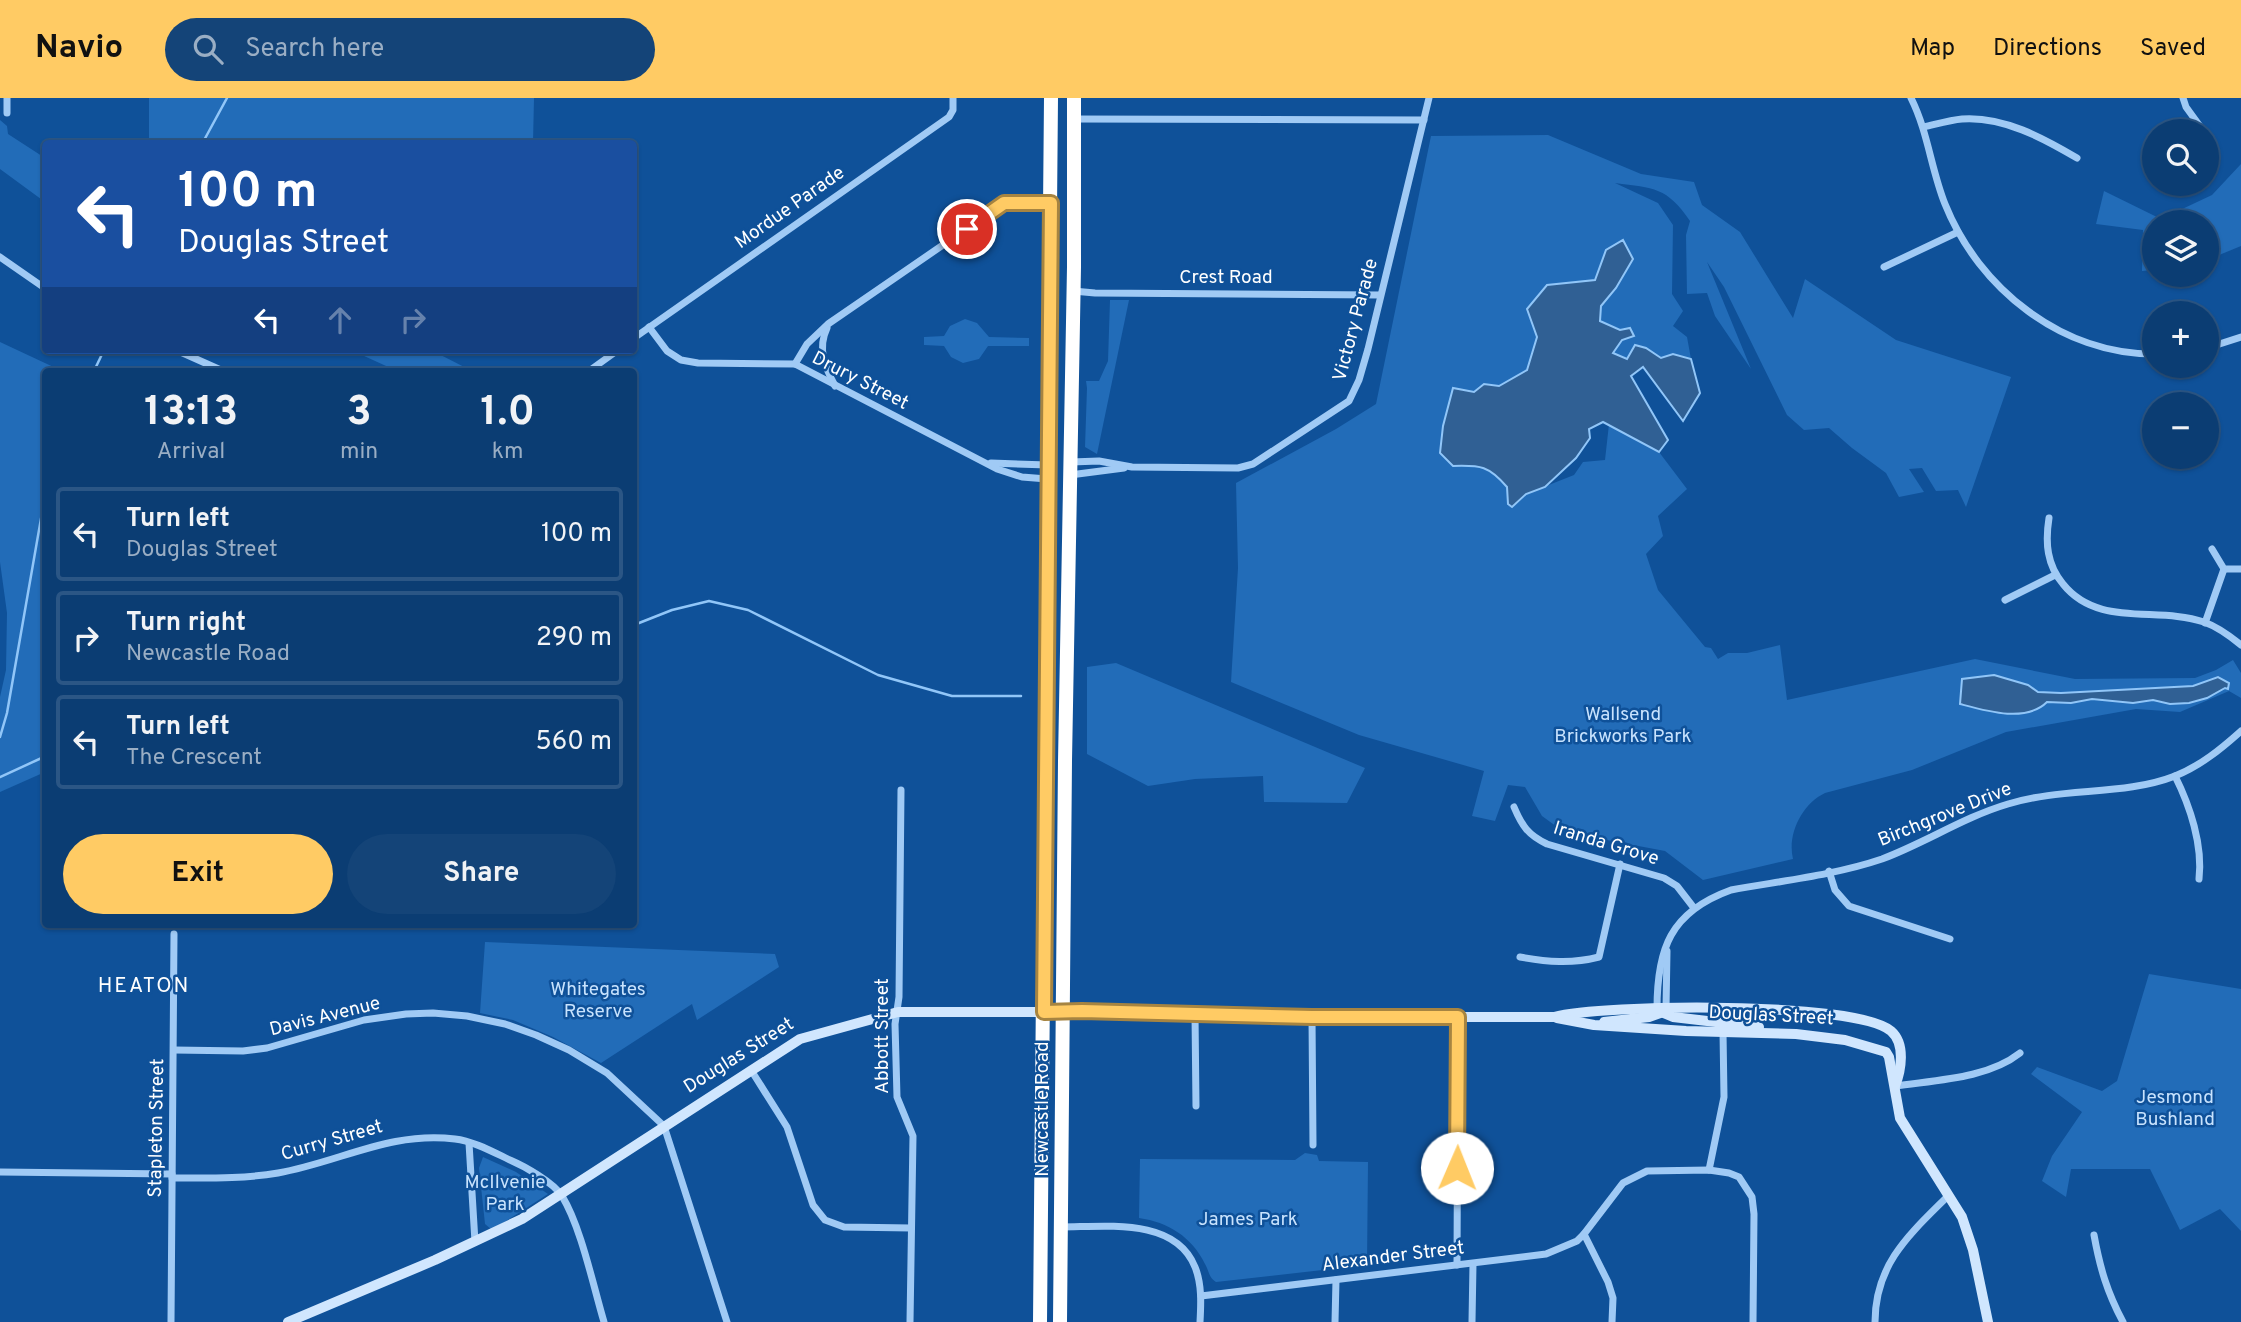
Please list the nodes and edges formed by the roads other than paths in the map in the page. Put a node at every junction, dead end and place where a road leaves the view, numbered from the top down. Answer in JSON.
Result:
{"nodes":[{"id":1,"x":8,"y":98,"type":"edge"},
{"id":2,"x":953,"y":98,"type":"edge"},
{"id":3,"x":1051,"y":98,"type":"edge"},
{"id":4,"x":1074,"y":98,"type":"edge"},
{"id":5,"x":1429,"y":98,"type":"edge"},
{"id":6,"x":1911,"y":98,"type":"edge"},
{"id":7,"x":2183,"y":98,"type":"edge"},
{"id":8,"x":7,"y":113,"type":"dead end"},
{"id":9,"x":1074,"y":119,"type":"junction"},
{"id":10,"x":2195,"y":119,"type":"edge"},
{"id":11,"x":1424,"y":120,"type":"junction"},
{"id":12,"x":1924,"y":127,"type":"junction"},
{"id":13,"x":2077,"y":158,"type":"dead end"},
{"id":14,"x":1051,"y":203,"type":"junction"},
{"id":15,"x":1958,"y":232,"type":"junction"},
{"id":16,"x":0,"y":257,"type":"edge"},
{"id":17,"x":1884,"y":267,"type":"dead end"},
{"id":18,"x":42,"y":286,"type":"edge"},
{"id":19,"x":1073,"y":291,"type":"junction"},
{"id":20,"x":1380,"y":295,"type":"junction"},
{"id":21,"x":828,"y":324,"type":"junction"},
{"id":22,"x":649,"y":327,"type":"junction"},
{"id":23,"x":637,"y":336,"type":"edge"},
{"id":24,"x":2241,"y":337,"type":"edge"},
{"id":25,"x":2219,"y":344,"type":"edge"},
{"id":26,"x":185,"y":354,"type":"edge"},
{"id":27,"x":612,"y":354,"type":"edge"},
{"id":28,"x":2142,"y":354,"type":"edge"},
{"id":29,"x":794,"y":365,"type":"junction"},
{"id":30,"x":216,"y":368,"type":"edge"},
{"id":31,"x":593,"y":368,"type":"edge"},
{"id":32,"x":836,"y":386,"type":"junction"},
{"id":33,"x":980,"y":460,"type":"junction"},
{"id":34,"x":1132,"y":467,"type":"junction"},
{"id":35,"x":1070,"y":469,"type":"junction"},
{"id":36,"x":1048,"y":472,"type":"junction"},
{"id":37,"x":2049,"y":519,"type":"dead end"},
{"id":38,"x":2212,"y":549,"type":"dead end"},
{"id":39,"x":2224,"y":569,"type":"junction"},
{"id":40,"x":2241,"y":569,"type":"edge"},
{"id":41,"x":2055,"y":575,"type":"junction"},
{"id":42,"x":2005,"y":600,"type":"dead end"},
{"id":43,"x":2205,"y":622,"type":"junction"},
{"id":44,"x":2241,"y":645,"type":"edge"},
{"id":45,"x":2241,"y":732,"type":"edge"},
{"id":46,"x":2175,"y":776,"type":"junction"},
{"id":47,"x":901,"y":790,"type":"dead end"},
{"id":48,"x":1514,"y":807,"type":"dead end"},
{"id":49,"x":1620,"y":864,"type":"junction"},
{"id":50,"x":1829,"y":871,"type":"junction"},
{"id":51,"x":2199,"y":879,"type":"dead end"},
{"id":52,"x":1694,"y":908,"type":"junction"},
{"id":53,"x":174,"y":934,"type":"dead end"},
{"id":54,"x":1950,"y":939,"type":"dead end"},
{"id":55,"x":1520,"y":957,"type":"dead end"},
{"id":56,"x":1662,"y":1010,"type":"junction"},
{"id":57,"x":898,"y":1012,"type":"junction"},
{"id":58,"x":1044,"y":1012,"type":"junction"},
{"id":59,"x":1063,"y":1012,"type":"junction"},
{"id":60,"x":1195,"y":1014,"type":"junction"},
{"id":61,"x":1312,"y":1017,"type":"junction"},
{"id":62,"x":1458,"y":1017,"type":"junction"},
{"id":63,"x":1554,"y":1017,"type":"junction"},
{"id":64,"x":1594,"y":1025,"type":"junction"},
{"id":65,"x":1723,"y":1032,"type":"junction"},
{"id":66,"x":1796,"y":1034,"type":"junction"},
{"id":67,"x":174,"y":1050,"type":"junction"},
{"id":68,"x":2020,"y":1053,"type":"dead end"},
{"id":69,"x":751,"y":1070,"type":"junction"},
{"id":70,"x":1895,"y":1086,"type":"junction"},
{"id":71,"x":1196,"y":1106,"type":"dead end"},
{"id":72,"x":664,"y":1126,"type":"junction"},
{"id":73,"x":470,"y":1143,"type":"junction"},
{"id":74,"x":1313,"y":1145,"type":"dead end"},
{"id":75,"x":1709,"y":1170,"type":"junction"},
{"id":76,"x":0,"y":1172,"type":"edge"},
{"id":77,"x":172,"y":1176,"type":"junction"},
{"id":78,"x":561,"y":1194,"type":"junction"},
{"id":79,"x":1949,"y":1195,"type":"junction"},
{"id":80,"x":1061,"y":1227,"type":"junction"},
{"id":81,"x":911,"y":1228,"type":"junction"},
{"id":82,"x":1584,"y":1234,"type":"junction"},
{"id":83,"x":2094,"y":1235,"type":"dead end"},
{"id":84,"x":475,"y":1242,"type":"junction"},
{"id":85,"x":1473,"y":1264,"type":"junction"},
{"id":86,"x":1457,"y":1265,"type":"junction"},
{"id":87,"x":1336,"y":1280,"type":"junction"},
{"id":88,"x":1201,"y":1296,"type":"junction"},
{"id":89,"x":171,"y":1322,"type":"edge"},
{"id":90,"x":288,"y":1322,"type":"edge"},
{"id":91,"x":604,"y":1322,"type":"edge"},
{"id":92,"x":727,"y":1322,"type":"edge"},
{"id":93,"x":910,"y":1322,"type":"edge"},
{"id":94,"x":1040,"y":1322,"type":"edge"},
{"id":95,"x":1060,"y":1322,"type":"edge"},
{"id":96,"x":1200,"y":1322,"type":"edge"},
{"id":97,"x":1335,"y":1322,"type":"edge"},
{"id":98,"x":1472,"y":1322,"type":"edge"},
{"id":99,"x":1612,"y":1322,"type":"edge"},
{"id":100,"x":1753,"y":1322,"type":"edge"},
{"id":101,"x":1875,"y":1322,"type":"edge"},
{"id":102,"x":1988,"y":1322,"type":"edge"},
{"id":103,"x":2123,"y":1322,"type":"edge"}],
"edges":[{"from":1,"to":8,"type":"street"},
{"from":2,"to":22,"type":"street","name":"Mordue Parade"},
{"from":3,"to":14,"type":"highway","name":"Newcastle Road"},
{"from":4,"to":9,"type":"highway","name":"Newcastle Road"},
{"from":5,"to":11,"type":"street","name":"Victory Parade"},
{"from":6,"to":12,"type":"street"},
{"from":7,"to":10,"type":"street"},
{"from":9,"to":11,"type":"street"},
{"from":9,"to":19,"type":"highway","name":"Newcastle Road"},
{"from":11,"to":20,"type":"street","name":"Victory Parade"},
{"from":12,"to":13,"type":"street"},
{"from":12,"to":15,"type":"street"},
{"from":14,"to":21,"type":"street"},
{"from":14,"to":36,"type":"highway","name":"Newcastle Road"},
{"from":15,"to":17,"type":"street"},
{"from":15,"to":28,"type":"street"},
{"from":16,"to":18,"type":"street"},
{"from":19,"to":20,"type":"street","name":"Crest Road"},
{"from":19,"to":35,"type":"highway","name":"Newcastle Road"},
{"from":20,"to":34,"type":"street","name":"Victory Parade"},
{"from":21,"to":29,"type":"street"},
{"from":21,"to":32,"type":"street"},
{"from":22,"to":23,"type":"street","name":"Mordue Parade"},
{"from":22,"to":29,"type":"street","name":"Drury Street"},
{"from":24,"to":25,"type":"street"},
{"from":26,"to":30,"type":"street"},
{"from":27,"to":31,"type":"street"},
{"from":29,"to":32,"type":"street","name":"Drury Street"},
{"from":32,"to":33,"type":"street","name":"Drury Street"},
{"from":33,"to":36,"type":"street","name":"Drury Street"},
{"from":33,"to":36,"type":"street","name":"Drury Street"},
{"from":34,"to":35,"type":"street","name":"Victory Parade"},
{"from":34,"to":35,"type":"street","name":"Victory Parade"},
{"from":35,"to":36,"type":"highway"},
{"from":35,"to":59,"type":"highway","name":"Newcastle Road"},
{"from":36,"to":58,"type":"highway","name":"Newcastle Road"},
{"from":37,"to":41,"type":"street"},
{"from":38,"to":39,"type":"street"},
{"from":39,"to":40,"type":"street"},
{"from":39,"to":43,"type":"street"},
{"from":41,"to":42,"type":"street"},
{"from":41,"to":43,"type":"street"},
{"from":43,"to":44,"type":"street"},
{"from":45,"to":46,"type":"street","name":"Birchgrove Drive"},
{"from":46,"to":50,"type":"street","name":"Birchgrove Drive"},
{"from":46,"to":51,"type":"street"},
{"from":47,"to":57,"type":"street","name":"Abbott Street"},
{"from":48,"to":49,"type":"street","name":"Iranda Grove"},
{"from":49,"to":52,"type":"street","name":"Iranda Grove"},
{"from":49,"to":55,"type":"street"},
{"from":50,"to":52,"type":"street","name":"Birchgrove Drive"},
{"from":50,"to":54,"type":"street"},
{"from":52,"to":56,"type":"street","name":"Birchgrove Drive"},
{"from":53,"to":67,"type":"street","name":"Stapleton Street"},
{"from":56,"to":63,"type":"street","name":"Douglas Street"},
{"from":56,"to":64,"type":"street"},
{"from":56,"to":66,"type":"street"},
{"from":56,"to":70,"type":"street","name":"Douglas Street"},
{"from":57,"to":58,"type":"street","name":"Douglas Street"},
{"from":57,"to":69,"type":"street","name":"Douglas Street"},
{"from":57,"to":81,"type":"street","name":"Abbott Street"},
{"from":58,"to":59,"type":"highway","name":"Douglas Street"},
{"from":58,"to":94,"type":"highway","name":"Newcastle Road"},
{"from":59,"to":60,"type":"street","name":"Douglas Street"},
{"from":59,"to":80,"type":"highway","name":"Newcastle Road"},
{"from":60,"to":61,"type":"street","name":"Douglas Street"},
{"from":60,"to":71,"type":"street"},
{"from":61,"to":62,"type":"street","name":"Douglas Street"},
{"from":61,"to":74,"type":"street"},
{"from":62,"to":63,"type":"street","name":"Douglas Street"},
{"from":62,"to":86,"type":"street"},
{"from":63,"to":64,"type":"street","name":"Douglas Street"},
{"from":64,"to":65,"type":"street","name":"Douglas Street"},
{"from":65,"to":66,"type":"street","name":"Douglas Street"},
{"from":65,"to":75,"type":"street"},
{"from":66,"to":70,"type":"street","name":"Douglas Street"},
{"from":67,"to":72,"type":"street","name":"Davis Avenue"},
{"from":67,"to":77,"type":"street","name":"Stapleton Street"},
{"from":68,"to":70,"type":"street"},
{"from":69,"to":72,"type":"street","name":"Douglas Street"},
{"from":69,"to":81,"type":"street"},
{"from":70,"to":79,"type":"street"},
{"from":72,"to":78,"type":"street","name":"Douglas Street"},
{"from":72,"to":92,"type":"street","name":"Davis Avenue"},
{"from":73,"to":77,"type":"street","name":"Curry Street"},
{"from":73,"to":78,"type":"street","name":"Curry Street"},
{"from":73,"to":84,"type":"street"},
{"from":75,"to":82,"type":"street"},
{"from":75,"to":100,"type":"street"},
{"from":76,"to":77,"type":"street","name":"Curry Street"},
{"from":77,"to":89,"type":"street","name":"Stapleton Street"},
{"from":78,"to":84,"type":"street","name":"Douglas Street"},
{"from":78,"to":91,"type":"street"},
{"from":79,"to":101,"type":"street"},
{"from":79,"to":102,"type":"street"},
{"from":80,"to":88,"type":"street"},
{"from":80,"to":95,"type":"highway","name":"Newcastle Road"},
{"from":81,"to":93,"type":"street","name":"Abbott Street"},
{"from":82,"to":85,"type":"street","name":"Alexander Street"},
{"from":82,"to":99,"type":"street"},
{"from":83,"to":103,"type":"street"},
{"from":84,"to":90,"type":"street","name":"Douglas Street"},
{"from":85,"to":86,"type":"street","name":"Alexander Street"},
{"from":85,"to":98,"type":"street"},
{"from":86,"to":87,"type":"street","name":"Alexander Street"},
{"from":87,"to":88,"type":"street","name":"Alexander Street"},
{"from":87,"to":97,"type":"street"},
{"from":88,"to":96,"type":"street"}]}
